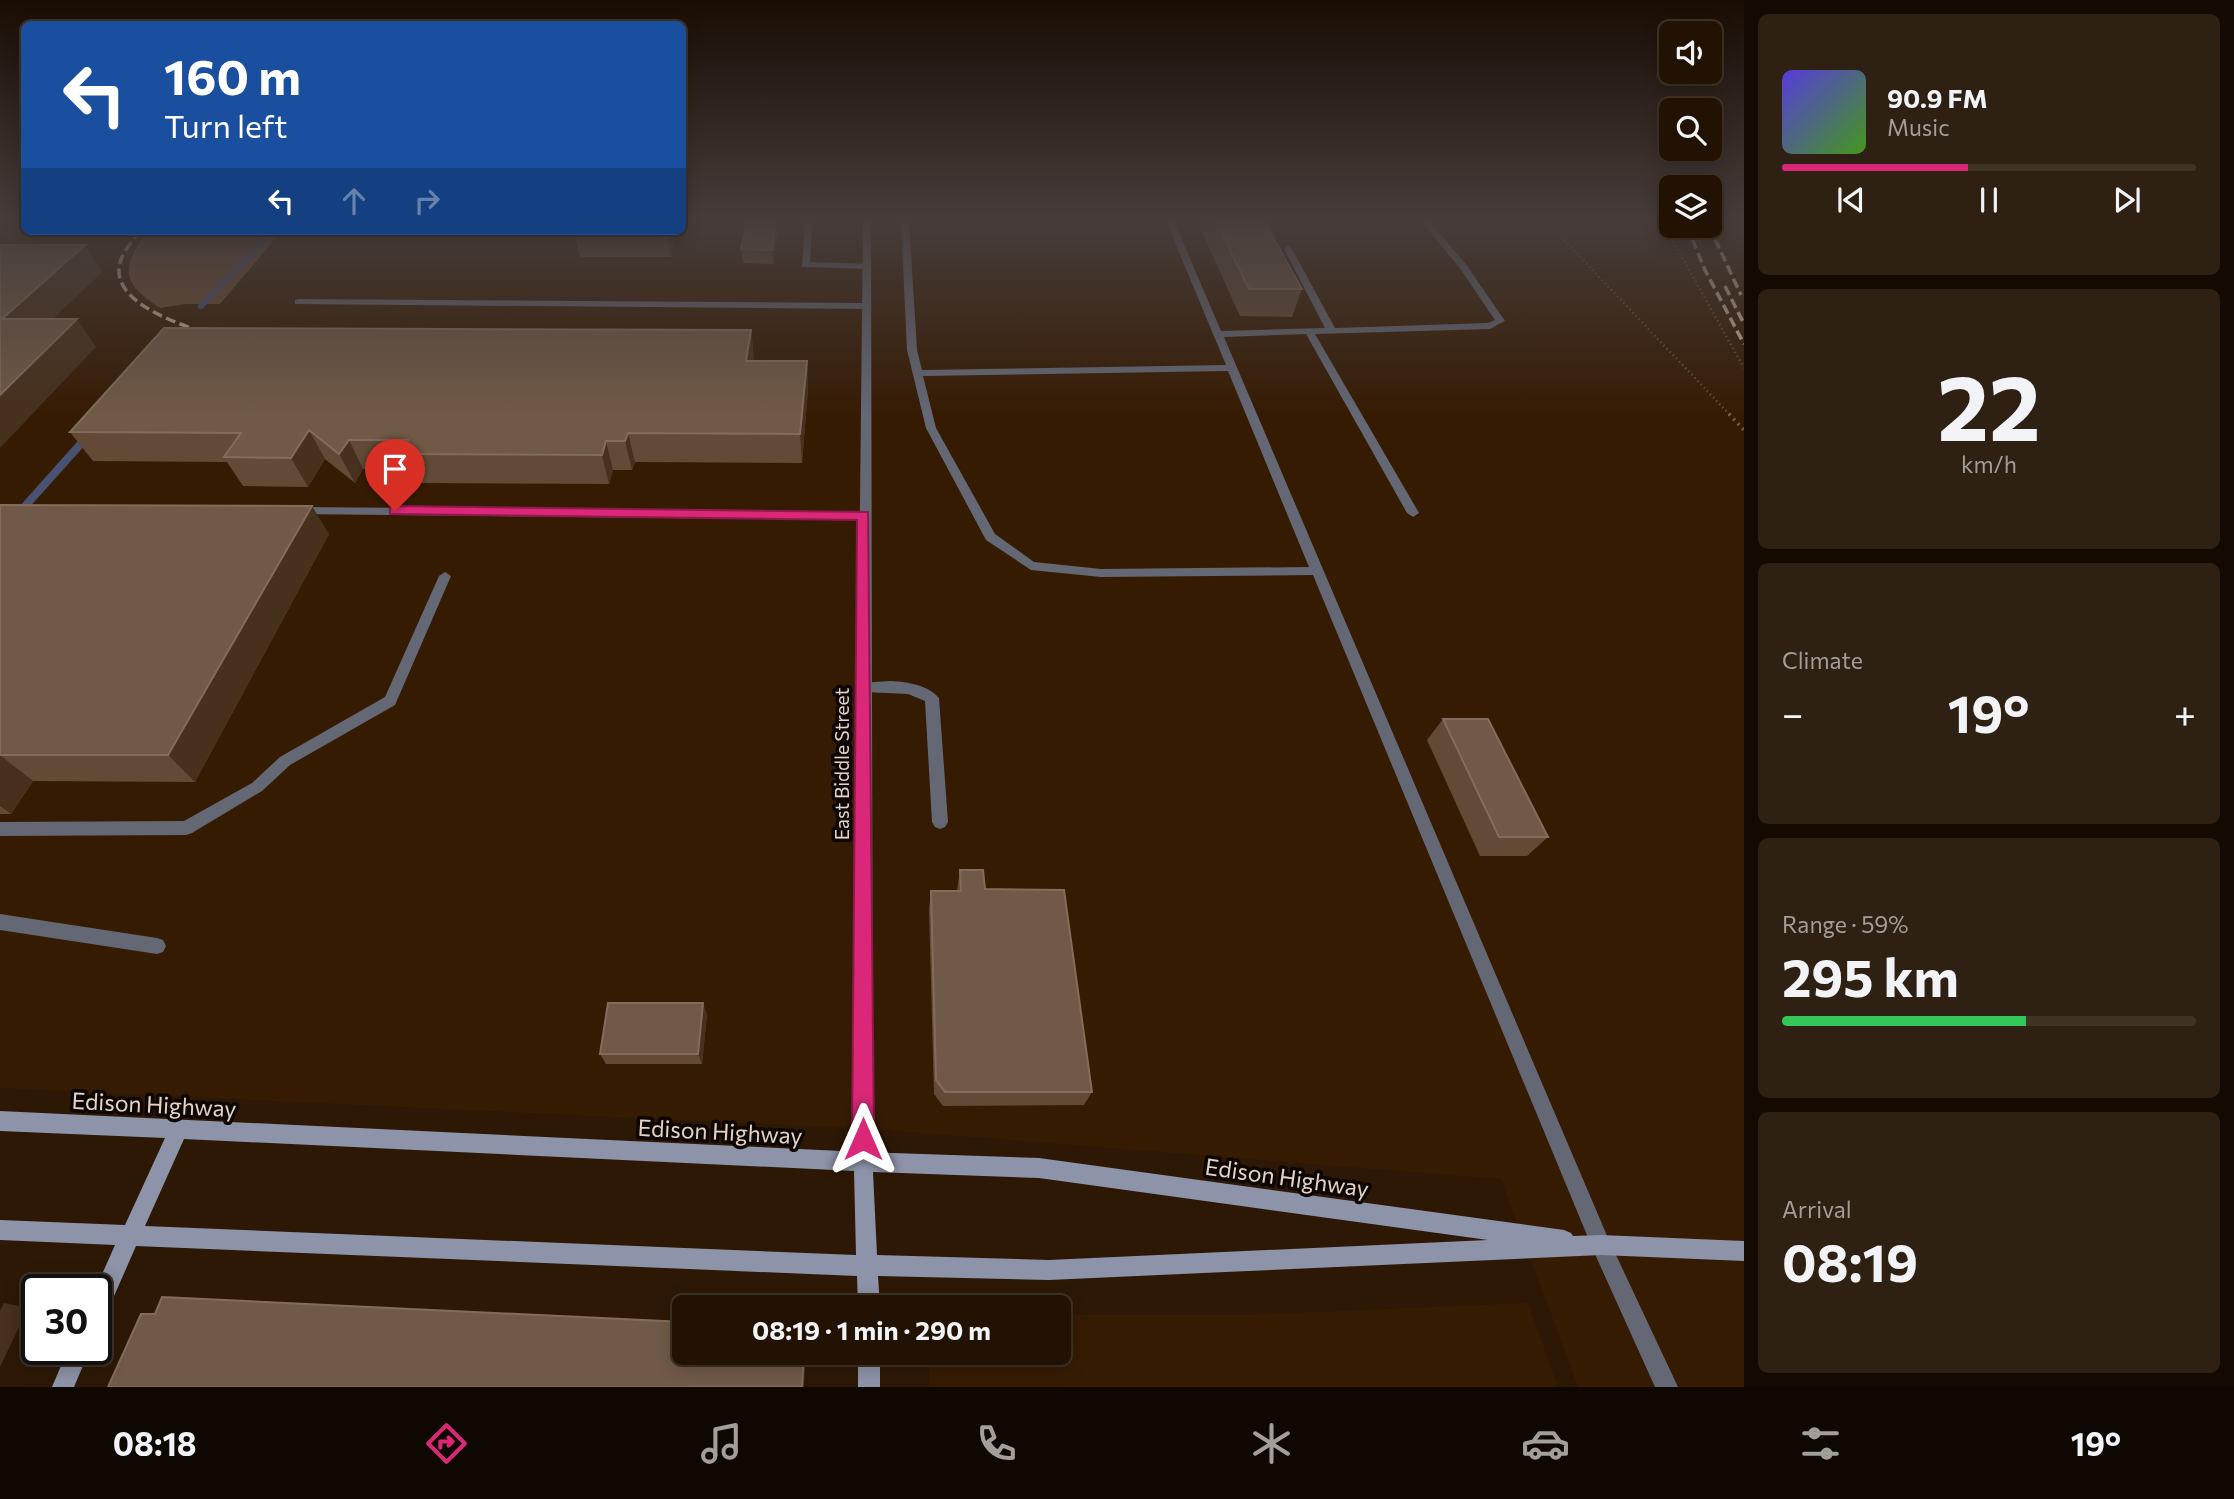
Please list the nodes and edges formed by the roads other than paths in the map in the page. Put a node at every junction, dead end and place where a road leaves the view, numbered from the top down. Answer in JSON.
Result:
{"nodes":[{"id":1,"x":867,"y":286,"type":"edge"},
{"id":2,"x":909,"y":286,"type":"edge"},
{"id":3,"x":1198,"y":286,"type":"edge"},
{"id":4,"x":1307,"y":286,"type":"edge"},
{"id":5,"x":1476,"y":286,"type":"edge"},
{"id":6,"x":298,"y":302,"type":"dead end"},
{"id":7,"x":866,"y":306,"type":"junction"},
{"id":8,"x":1309,"y":332,"type":"junction"},
{"id":9,"x":1332,"y":332,"type":"junction"},
{"id":10,"x":1219,"y":334,"type":"junction"},
{"id":11,"x":1233,"y":368,"type":"junction"},
{"id":12,"x":917,"y":373,"type":"junction"},
{"id":13,"x":279,"y":511,"type":"edge"},
{"id":14,"x":1413,"y":513,"type":"dead end"},
{"id":15,"x":864,"y":516,"type":"junction"},
{"id":16,"x":1318,"y":571,"type":"junction"},
{"id":17,"x":445,"y":576,"type":"dead end"},
{"id":18,"x":864,"y":687,"type":"junction"},
{"id":19,"x":940,"y":822,"type":"dead end"},
{"id":20,"x":0,"y":829,"type":"edge"},
{"id":21,"x":0,"y":922,"type":"edge"},
{"id":22,"x":157,"y":946,"type":"dead end"},
{"id":23,"x":0,"y":1121,"type":"edge"},
{"id":24,"x":179,"y":1129,"type":"junction"},
{"id":25,"x":863,"y":1162,"type":"junction"},
{"id":26,"x":0,"y":1230,"type":"edge"},
{"id":27,"x":129,"y":1235,"type":"junction"},
{"id":28,"x":1601,"y":1245,"type":"junction"},
{"id":29,"x":1744,"y":1251,"type":"edge"},
{"id":30,"x":869,"y":1266,"type":"junction"},
{"id":31,"x":112,"y":1274,"type":"edge"},
{"id":32,"x":869,"y":1295,"type":"edge"},
{"id":33,"x":72,"y":1365,"type":"edge"},
{"id":34,"x":869,"y":1365,"type":"edge"},
{"id":35,"x":63,"y":1387,"type":"edge"},
{"id":36,"x":869,"y":1387,"type":"edge"},
{"id":37,"x":1667,"y":1387,"type":"edge"}],
"edges":[{"from":1,"to":7,"type":"street","name":"East Biddle Street"},
{"from":2,"to":12,"type":"street"},
{"from":3,"to":10,"type":"street"},
{"from":4,"to":9,"type":"street"},
{"from":5,"to":9,"type":"street"},
{"from":6,"to":7,"type":"street"},
{"from":7,"to":15,"type":"street","name":"East Biddle Street"},
{"from":8,"to":9,"type":"street"},
{"from":8,"to":10,"type":"street"},
{"from":8,"to":14,"type":"street"},
{"from":10,"to":11,"type":"street"},
{"from":11,"to":12,"type":"street"},
{"from":11,"to":16,"type":"street"},
{"from":12,"to":16,"type":"street"},
{"from":13,"to":15,"type":"street"},
{"from":15,"to":18,"type":"street","name":"East Biddle Street"},
{"from":16,"to":28,"type":"street"},
{"from":17,"to":20,"type":"street"},
{"from":18,"to":19,"type":"street"},
{"from":18,"to":25,"type":"street","name":"East Biddle Street"},
{"from":21,"to":22,"type":"street"},
{"from":23,"to":24,"type":"main road","name":"Edison Highway"},
{"from":24,"to":25,"type":"main road","name":"Edison Highway"},
{"from":24,"to":27,"type":"main road"},
{"from":25,"to":28,"type":"main road","name":"Edison Highway"},
{"from":25,"to":30,"type":"main road","name":"East Biddle Street"},
{"from":26,"to":27,"type":"main road","name":"Edison Highway"},
{"from":27,"to":30,"type":"main road","name":"Edison Highway"},
{"from":27,"to":31,"type":"main road"},
{"from":28,"to":29,"type":"main road","name":"Edison Highway"},
{"from":28,"to":30,"type":"main road","name":"Edison Highway"},
{"from":28,"to":37,"type":"street"},
{"from":30,"to":32,"type":"main road","name":"East Biddle Street"},
{"from":33,"to":35,"type":"main road"},
{"from":34,"to":36,"type":"main road"}]}
